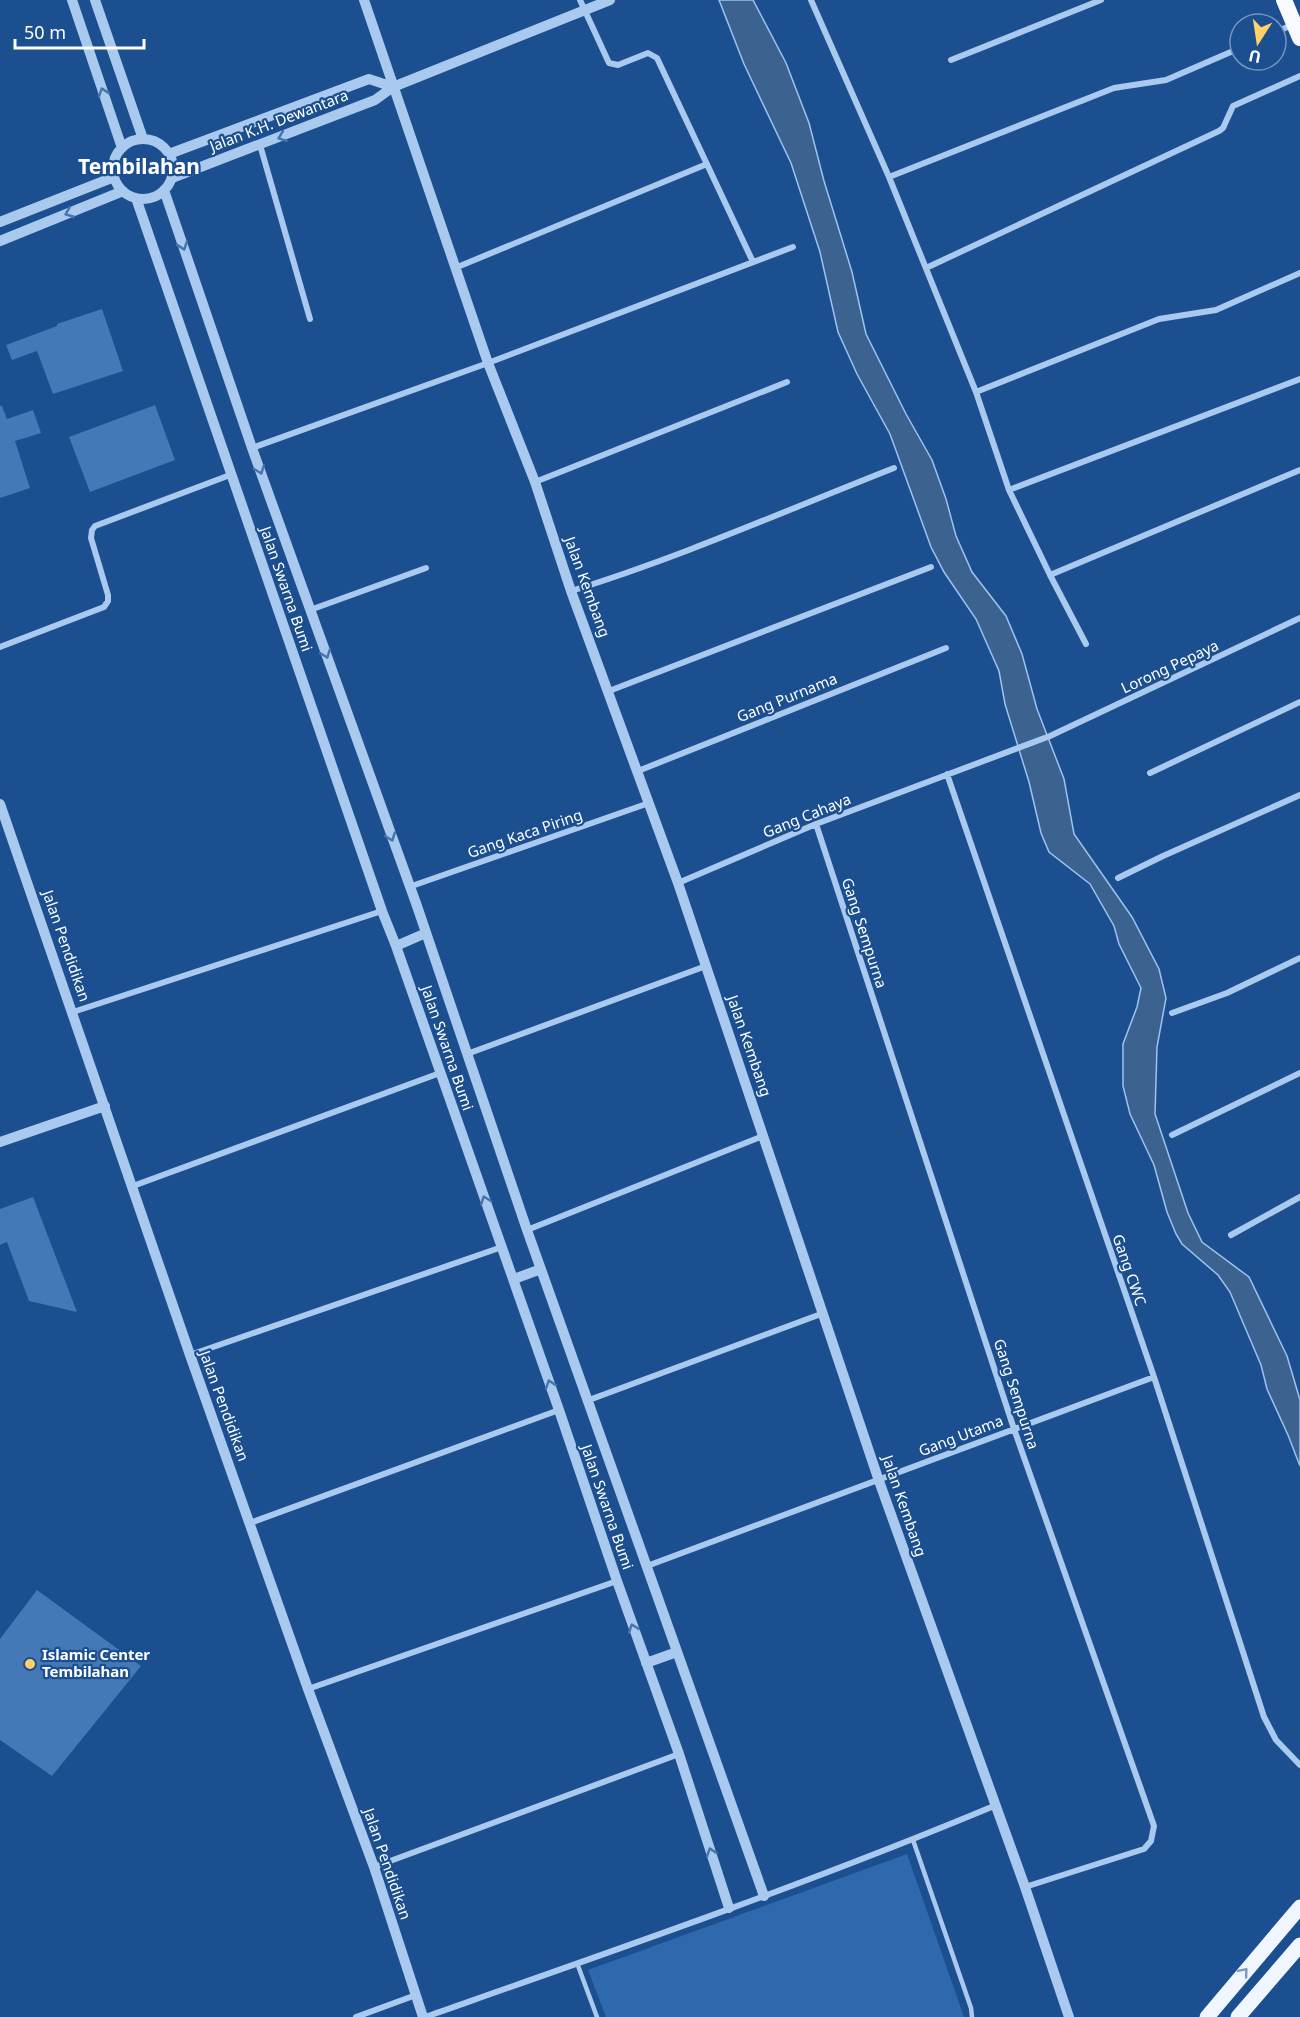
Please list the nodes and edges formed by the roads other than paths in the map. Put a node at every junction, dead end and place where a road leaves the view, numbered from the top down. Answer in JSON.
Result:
{"nodes":[{"id":1,"x":72,"y":0,"type":"edge"},
{"id":2,"x":95,"y":0,"type":"edge"},
{"id":3,"x":364,"y":0,"type":"edge"},
{"id":4,"x":580,"y":0,"type":"edge"},
{"id":5,"x":610,"y":0,"type":"edge"},
{"id":6,"x":810,"y":0,"type":"edge"},
{"id":7,"x":1101,"y":0,"type":"edge"},
{"id":8,"x":1284,"y":0,"type":"edge"},
{"id":9,"x":584,"y":12,"type":"junction"},
{"id":10,"x":1297,"y":31,"type":"edge"},
{"id":11,"x":1228,"y":53,"type":"edge"},
{"id":12,"x":951,"y":60,"type":"dead end"},
{"id":13,"x":1300,"y":76,"type":"edge"},
{"id":14,"x":393,"y":87,"type":"junction"},
{"id":15,"x":143,"y":139,"type":"junction"},
{"id":16,"x":260,"y":145,"type":"junction"},
{"id":17,"x":122,"y":148,"type":"junction"},
{"id":18,"x":169,"y":153,"type":"junction"},
{"id":19,"x":707,"y":164,"type":"junction"},
{"id":20,"x":114,"y":177,"type":"junction"},
{"id":21,"x":889,"y":177,"type":"junction"},
{"id":22,"x":172,"y":178,"type":"junction"},
{"id":23,"x":164,"y":190,"type":"junction"},
{"id":24,"x":123,"y":191,"type":"junction"},
{"id":25,"x":136,"y":198,"type":"junction"},
{"id":26,"x":0,"y":222,"type":"edge"},
{"id":27,"x":0,"y":241,"type":"edge"},
{"id":28,"x":793,"y":247,"type":"dead end"},
{"id":29,"x":753,"y":262,"type":"junction"},
{"id":30,"x":926,"y":268,"type":"junction"},
{"id":31,"x":454,"y":269,"type":"junction"},
{"id":32,"x":1300,"y":273,"type":"edge"},
{"id":33,"x":310,"y":319,"type":"dead end"},
{"id":34,"x":488,"y":363,"type":"junction"},
{"id":35,"x":1300,"y":379,"type":"edge"},
{"id":36,"x":787,"y":382,"type":"dead end"},
{"id":37,"x":976,"y":392,"type":"junction"},
{"id":38,"x":252,"y":448,"type":"junction"},
{"id":39,"x":894,"y":468,"type":"dead end"},
{"id":40,"x":1300,"y":470,"type":"edge"},
{"id":41,"x":230,"y":475,"type":"junction"},
{"id":42,"x":535,"y":482,"type":"junction"},
{"id":43,"x":1009,"y":490,"type":"junction"},
{"id":44,"x":931,"y":567,"type":"dead end"},
{"id":45,"x":426,"y":568,"type":"dead end"},
{"id":46,"x":1050,"y":575,"type":"junction"},
{"id":47,"x":571,"y":591,"type":"junction"},
{"id":48,"x":310,"y":610,"type":"junction"},
{"id":49,"x":1300,"y":618,"type":"edge"},
{"id":50,"x":1086,"y":644,"type":"dead end"},
{"id":51,"x":0,"y":647,"type":"edge"},
{"id":52,"x":946,"y":648,"type":"dead end"},
{"id":53,"x":609,"y":691,"type":"junction"},
{"id":54,"x":1300,"y":702,"type":"edge"},
{"id":55,"x":1018,"y":748,"type":"joint"},
{"id":56,"x":638,"y":771,"type":"junction"},
{"id":57,"x":947,"y":774,"type":"junction"},
{"id":58,"x":1150,"y":774,"type":"dead end"},
{"id":59,"x":1300,"y":795,"type":"edge"},
{"id":60,"x":649,"y":803,"type":"junction"},
{"id":61,"x":0,"y":804,"type":"edge"},
{"id":62,"x":816,"y":824,"type":"junction"},
{"id":63,"x":1118,"y":878,"type":"dead end"},
{"id":64,"x":678,"y":882,"type":"junction"},
{"id":65,"x":409,"y":887,"type":"junction"},
{"id":66,"x":382,"y":911,"type":"junction"},
{"id":67,"x":426,"y":933,"type":"junction"},
{"id":68,"x":396,"y":945,"type":"junction"},
{"id":69,"x":1300,"y":958,"type":"edge"},
{"id":70,"x":706,"y":966,"type":"junction"},
{"id":71,"x":73,"y":1012,"type":"junction"},
{"id":72,"x":1172,"y":1013,"type":"dead end"},
{"id":73,"x":467,"y":1054,"type":"junction"},
{"id":74,"x":440,"y":1072,"type":"junction"},
{"id":75,"x":1300,"y":1073,"type":"edge"},
{"id":76,"x":105,"y":1106,"type":"junction"},
{"id":77,"x":1172,"y":1135,"type":"dead end"},
{"id":78,"x":763,"y":1136,"type":"junction"},
{"id":79,"x":0,"y":1142,"type":"edge"},
{"id":80,"x":133,"y":1186,"type":"junction"},
{"id":81,"x":1300,"y":1197,"type":"edge"},
{"id":82,"x":527,"y":1230,"type":"junction"},
{"id":83,"x":1231,"y":1235,"type":"dead end"},
{"id":84,"x":502,"y":1247,"type":"junction"},
{"id":85,"x":541,"y":1269,"type":"junction"},
{"id":86,"x":514,"y":1279,"type":"junction"},
{"id":87,"x":821,"y":1314,"type":"junction"},
{"id":88,"x":190,"y":1355,"type":"junction"},
{"id":89,"x":1154,"y":1377,"type":"junction"},
{"id":90,"x":589,"y":1400,"type":"junction"},
{"id":91,"x":559,"y":1410,"type":"junction"},
{"id":92,"x":1014,"y":1429,"type":"junction"},
{"id":93,"x":879,"y":1481,"type":"junction"},
{"id":94,"x":250,"y":1523,"type":"junction"},
{"id":95,"x":647,"y":1566,"type":"junction"},
{"id":96,"x":616,"y":1581,"type":"junction"},
{"id":97,"x":677,"y":1652,"type":"junction"},
{"id":98,"x":646,"y":1663,"type":"junction"},
{"id":99,"x":308,"y":1689,"type":"junction"},
{"id":100,"x":679,"y":1754,"type":"junction"},
{"id":101,"x":1300,"y":1765,"type":"edge"},
{"id":102,"x":994,"y":1806,"type":"junction"},
{"id":103,"x":913,"y":1840,"type":"junction"},
{"id":104,"x":374,"y":1867,"type":"junction"},
{"id":105,"x":1025,"y":1887,"type":"junction"},
{"id":106,"x":764,"y":1896,"type":"junction"},
{"id":107,"x":1300,"y":1907,"type":"edge"},
{"id":108,"x":729,"y":1908,"type":"junction"},
{"id":109,"x":1300,"y":1945,"type":"edge"},
{"id":110,"x":577,"y":1963,"type":"junction"},
{"id":111,"x":416,"y":1995,"type":"junction"},
{"id":112,"x":356,"y":2017,"type":"edge"},
{"id":113,"x":424,"y":2017,"type":"edge"},
{"id":114,"x":597,"y":2017,"type":"edge"},
{"id":115,"x":972,"y":2017,"type":"edge"},
{"id":116,"x":1069,"y":2017,"type":"edge"},
{"id":117,"x":1207,"y":2017,"type":"edge"},
{"id":118,"x":1238,"y":2017,"type":"edge"}],
"edges":[{"from":17,"to":1,"type":"street","one_way":true},
{"from":2,"to":15,"type":"street"},
{"from":3,"to":14,"type":"street","name":"Jalan Kembang"},
{"from":4,"to":9,"type":"street"},
{"from":5,"to":9,"type":"street","name":"Jalan K.H. Dewantara"},
{"from":6,"to":21,"type":"street"},
{"from":7,"to":12,"type":"street"},
{"from":8,"to":10,"type":"highway"},
{"from":9,"to":14,"type":"street","name":"Jalan K.H. Dewantara"},
{"from":9,"to":19,"type":"street"},
{"from":11,"to":21,"type":"street"},
{"from":13,"to":30,"type":"street"},
{"from":14,"to":16,"type":"street","name":"Jalan K.H. Dewantara","one_way":true},
{"from":14,"to":18,"type":"street","name":"Jalan K.H. Dewantara"},
{"from":14,"to":31,"type":"street","name":"Jalan Kembang"},
{"from":15,"to":17,"type":"street"},
{"from":15,"to":18,"type":"street"},
{"from":16,"to":22,"type":"street","name":"Jalan K.H. Dewantara"},
{"from":16,"to":33,"type":"street"},
{"from":17,"to":20,"type":"street"},
{"from":18,"to":22,"type":"street"},
{"from":19,"to":29,"type":"street"},
{"from":19,"to":31,"type":"street"},
{"from":20,"to":24,"type":"street"},
{"from":20,"to":26,"type":"street"},
{"from":21,"to":30,"type":"street"},
{"from":22,"to":23,"type":"street"},
{"from":23,"to":25,"type":"street"},
{"from":23,"to":38,"type":"street","name":"Jalan Swarna Bumi","one_way":true},
{"from":24,"to":25,"type":"street"},
{"from":24,"to":27,"type":"street","one_way":true},
{"from":25,"to":41,"type":"street","name":"Jalan Swarna Bumi"},
{"from":28,"to":29,"type":"street"},
{"from":29,"to":34,"type":"street"},
{"from":30,"to":37,"type":"street"},
{"from":31,"to":34,"type":"street","name":"Jalan Kembang"},
{"from":32,"to":37,"type":"street"},
{"from":34,"to":38,"type":"street"},
{"from":34,"to":42,"type":"street","name":"Jalan Kembang"},
{"from":35,"to":43,"type":"street"},
{"from":36,"to":42,"type":"street"},
{"from":37,"to":43,"type":"street"},
{"from":38,"to":48,"type":"street","name":"Jalan Swarna Bumi","one_way":true},
{"from":39,"to":47,"type":"street"},
{"from":40,"to":46,"type":"street"},
{"from":41,"to":51,"type":"street"},
{"from":41,"to":66,"type":"street","name":"Jalan Swarna Bumi"},
{"from":42,"to":47,"type":"street","name":"Jalan Kembang"},
{"from":43,"to":46,"type":"street"},
{"from":44,"to":53,"type":"street"},
{"from":45,"to":48,"type":"street"},
{"from":46,"to":50,"type":"street"},
{"from":47,"to":53,"type":"street","name":"Jalan Kembang"},
{"from":48,"to":65,"type":"street","name":"Jalan Swarna Bumi","one_way":true},
{"from":49,"to":55,"type":"street","name":"Lorong Pepaya"},
{"from":52,"to":56,"type":"street","name":"Gang Purnama"},
{"from":53,"to":56,"type":"street","name":"Jalan Kembang"},
{"from":54,"to":58,"type":"street"},
{"from":55,"to":57,"type":"street","name":"Gang Cahaya"},
{"from":56,"to":60,"type":"street","name":"Jalan Kembang"},
{"from":57,"to":62,"type":"street","name":"Gang Cahaya"},
{"from":57,"to":89,"type":"street","name":"Gang CWC"},
{"from":59,"to":63,"type":"street"},
{"from":60,"to":64,"type":"street","name":"Jalan Kembang"},
{"from":60,"to":65,"type":"street","name":"Gang Kaca Piring"},
{"from":61,"to":71,"type":"street","name":"Jalan Pendidikan"},
{"from":62,"to":64,"type":"street","name":"Gang Cahaya"},
{"from":62,"to":92,"type":"street","name":"Gang Sempurna"},
{"from":64,"to":70,"type":"street","name":"Jalan Kembang"},
{"from":65,"to":67,"type":"street","name":"Jalan Swarna Bumi"},
{"from":66,"to":68,"type":"street","name":"Jalan Swarna Bumi"},
{"from":66,"to":71,"type":"street"},
{"from":67,"to":68,"type":"street"},
{"from":67,"to":73,"type":"street","name":"Jalan Swarna Bumi"},
{"from":68,"to":74,"type":"street","name":"Jalan Swarna Bumi"},
{"from":69,"to":72,"type":"street"},
{"from":70,"to":73,"type":"street"},
{"from":70,"to":78,"type":"street","name":"Jalan Kembang"},
{"from":71,"to":76,"type":"street","name":"Jalan Pendidikan"},
{"from":73,"to":82,"type":"street","name":"Jalan Swarna Bumi"},
{"from":74,"to":80,"type":"street"},
{"from":84,"to":74,"type":"street","name":"Jalan Swarna Bumi","one_way":true},
{"from":75,"to":77,"type":"street"},
{"from":76,"to":79,"type":"street"},
{"from":76,"to":80,"type":"street","name":"Jalan Pendidikan"},
{"from":78,"to":82,"type":"street"},
{"from":78,"to":87,"type":"street","name":"Jalan Kembang"},
{"from":80,"to":88,"type":"street","name":"Jalan Pendidikan"},
{"from":81,"to":83,"type":"street"},
{"from":82,"to":85,"type":"street","name":"Jalan Swarna Bumi"},
{"from":84,"to":86,"type":"street","name":"Jalan Swarna Bumi"},
{"from":84,"to":88,"type":"street"},
{"from":85,"to":86,"type":"street"},
{"from":85,"to":90,"type":"street","name":"Jalan Swarna Bumi"},
{"from":91,"to":86,"type":"street","name":"Jalan Swarna Bumi","one_way":true},
{"from":87,"to":90,"type":"street"},
{"from":87,"to":93,"type":"street","name":"Jalan Kembang"},
{"from":88,"to":94,"type":"street","name":"Jalan Pendidikan"},
{"from":89,"to":92,"type":"street","name":"Gang Utama"},
{"from":89,"to":101,"type":"street","name":"Gang CWC"},
{"from":90,"to":95,"type":"street","name":"Jalan Swarna Bumi"},
{"from":91,"to":94,"type":"street"},
{"from":91,"to":96,"type":"street","name":"Jalan Swarna Bumi"},
{"from":92,"to":93,"type":"street","name":"Gang Utama"},
{"from":92,"to":105,"type":"street","name":"Gang Sempurna"},
{"from":93,"to":95,"type":"street","name":"Gang Utama"},
{"from":93,"to":102,"type":"street","name":"Jalan Kembang"},
{"from":94,"to":99,"type":"street","name":"Jalan Pendidikan"},
{"from":95,"to":97,"type":"street","name":"Jalan Swarna Bumi"},
{"from":98,"to":96,"type":"street","name":"Jalan Swarna Bumi","one_way":true},
{"from":96,"to":99,"type":"street"},
{"from":97,"to":98,"type":"street"},
{"from":97,"to":106,"type":"street","name":"Jalan Swarna Bumi"},
{"from":98,"to":100,"type":"street","name":"Jalan Swarna Bumi"},
{"from":99,"to":104,"type":"street","name":"Jalan Pendidikan"},
{"from":100,"to":104,"type":"street"},
{"from":108,"to":100,"type":"street","name":"Jalan Swarna Bumi","one_way":true},
{"from":102,"to":103,"type":"street"},
{"from":102,"to":105,"type":"street","name":"Jalan Kembang"},
{"from":103,"to":106,"type":"street"},
{"from":103,"to":115,"type":"lane"},
{"from":104,"to":111,"type":"street","name":"Jalan Pendidikan"},
{"from":105,"to":116,"type":"street","name":"Jalan Kembang"},
{"from":106,"to":108,"type":"street"},
{"from":117,"to":107,"type":"main road","one_way":true},
{"from":108,"to":110,"type":"street"},
{"from":109,"to":118,"type":"main road"},
{"from":110,"to":113,"type":"street"},
{"from":110,"to":114,"type":"lane"},
{"from":111,"to":112,"type":"street"},
{"from":111,"to":113,"type":"street","name":"Jalan Pendidikan"}]}
